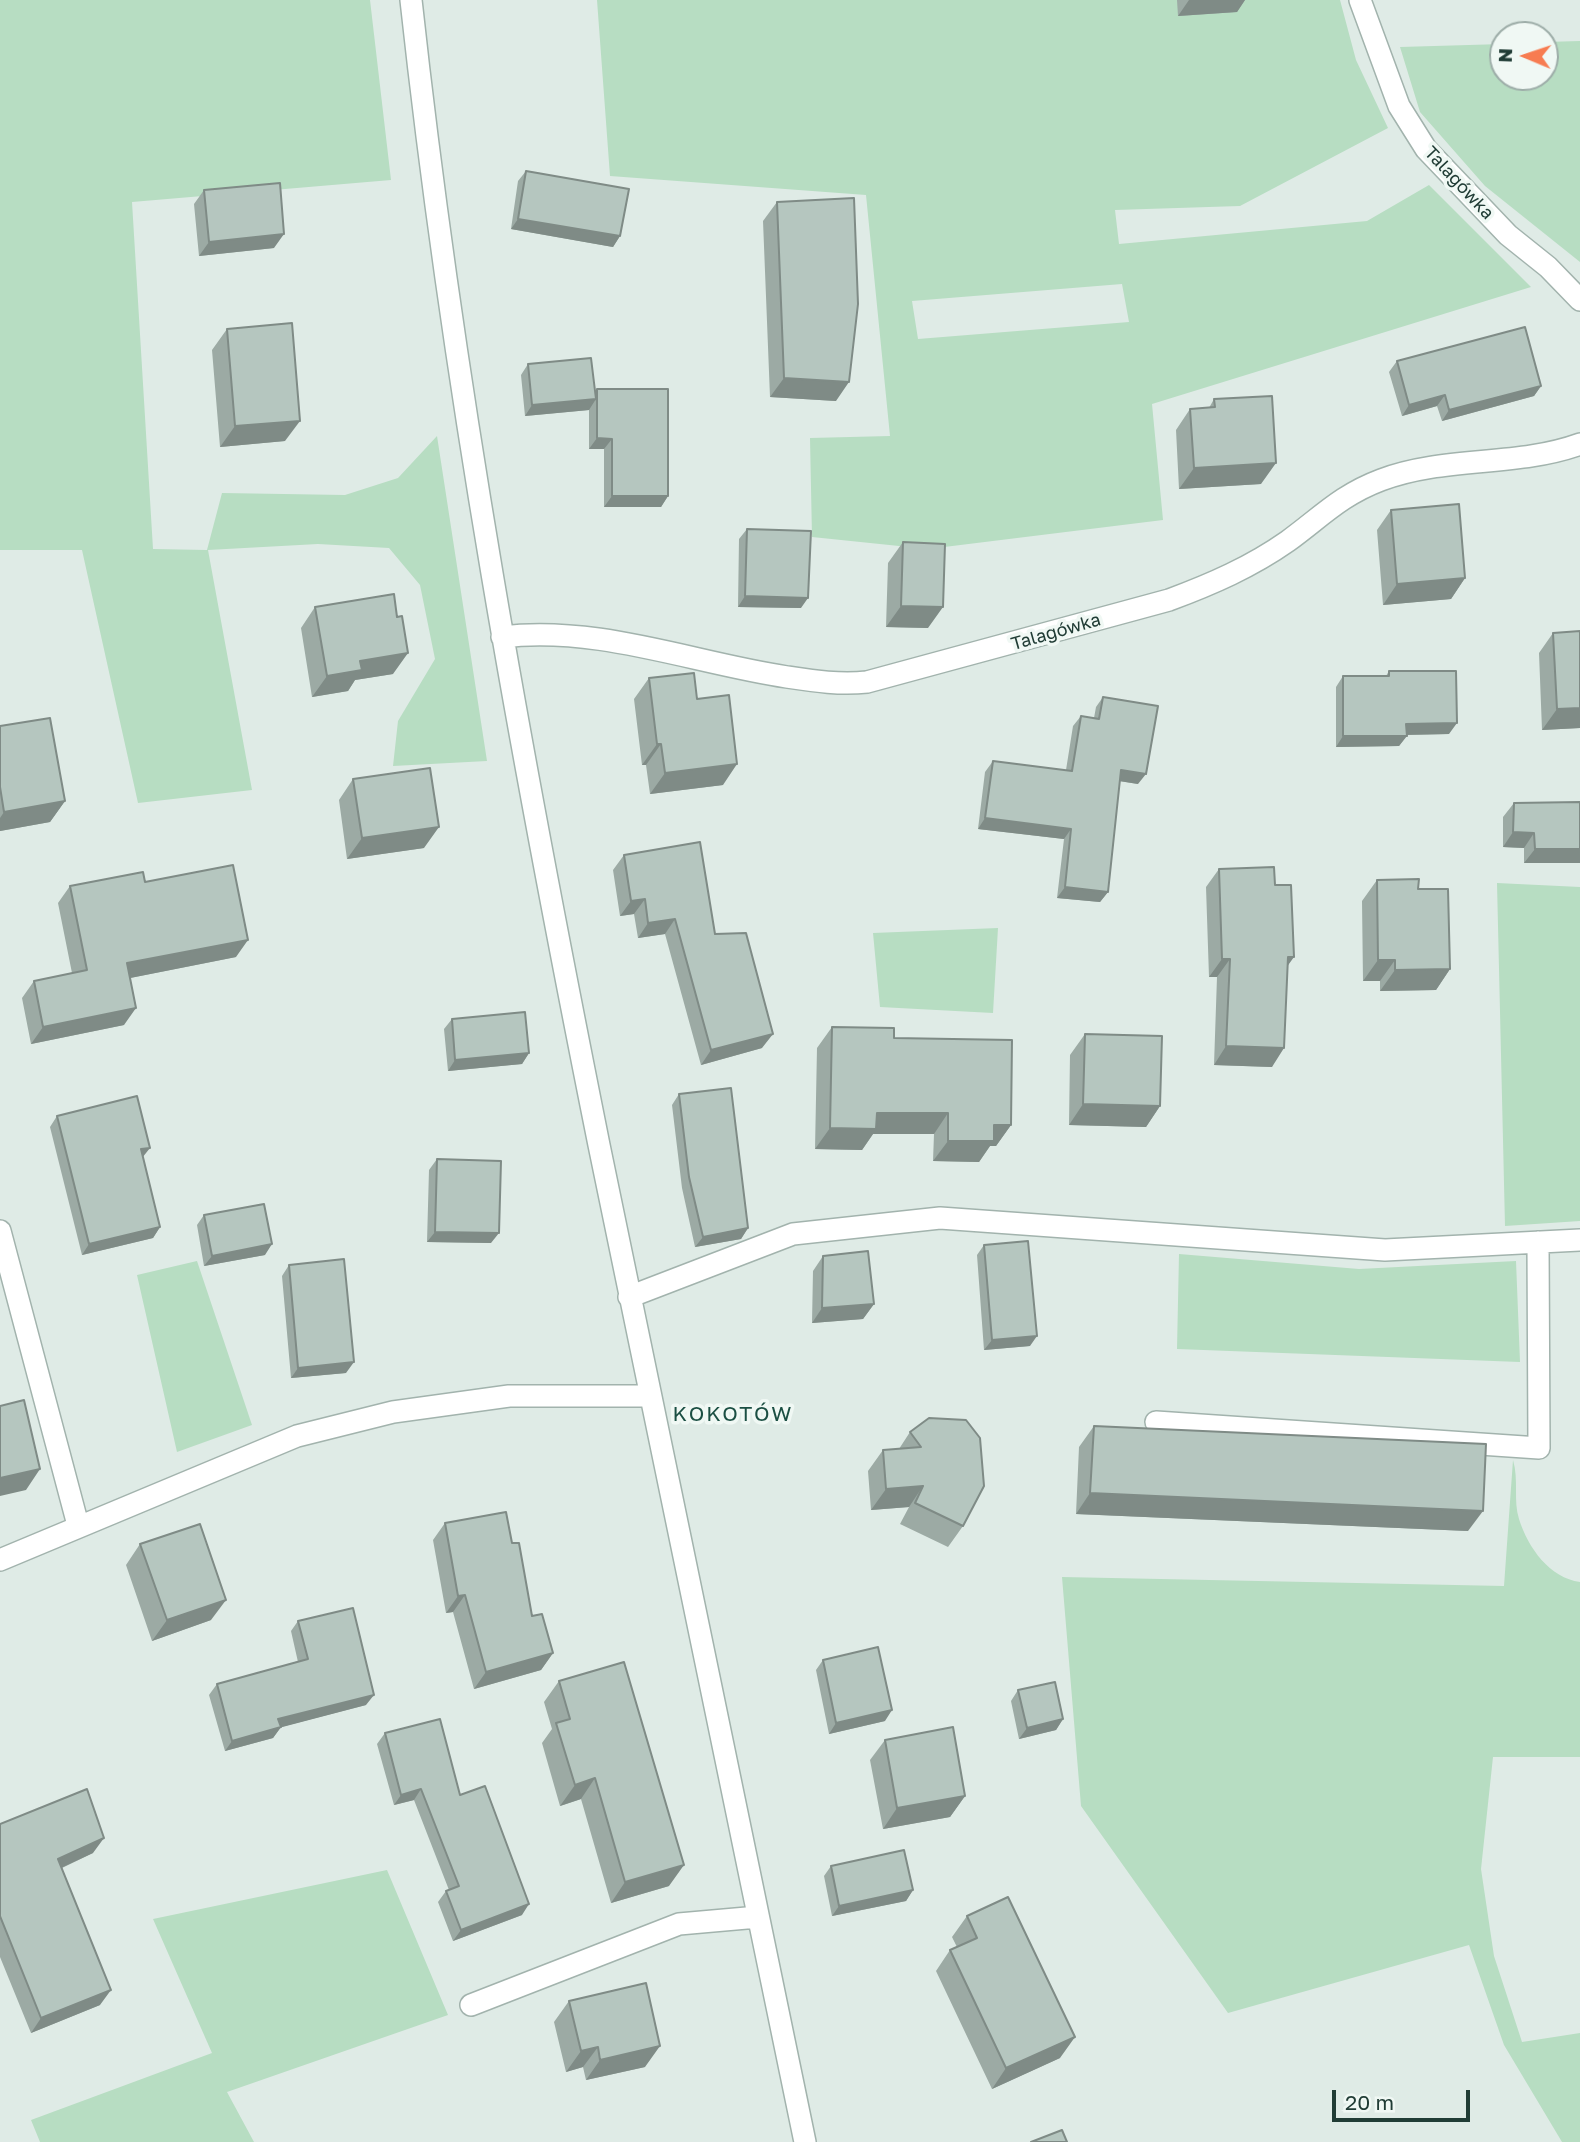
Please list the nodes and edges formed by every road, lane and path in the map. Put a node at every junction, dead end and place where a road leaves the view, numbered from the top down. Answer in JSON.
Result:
{"nodes":[{"id":1,"x":411,"y":0,"type":"edge"},
{"id":2,"x":1360,"y":0,"type":"edge"},
{"id":3,"x":1580,"y":300,"type":"edge"},
{"id":4,"x":1580,"y":444,"type":"edge"},
{"id":5,"x":502,"y":637,"type":"junction"},
{"id":6,"x":0,"y":1231,"type":"edge"},
{"id":7,"x":1580,"y":1240,"type":"edge"},
{"id":8,"x":1538,"y":1242,"type":"junction"},
{"id":9,"x":629,"y":1297,"type":"junction"},
{"id":10,"x":648,"y":1396,"type":"junction"},
{"id":11,"x":1156,"y":1422,"type":"dead end"},
{"id":12,"x":78,"y":1525,"type":"junction"},
{"id":13,"x":0,"y":1560,"type":"edge"},
{"id":14,"x":758,"y":1917,"type":"junction"},
{"id":15,"x":471,"y":2005,"type":"dead end"},
{"id":16,"x":805,"y":2142,"type":"edge"}],
"edges":[{"from":1,"to":5,"type":"street"},
{"from":2,"to":3,"type":"street","name":"Talagówka"},
{"from":4,"to":5,"type":"street","name":"Talagówka"},
{"from":5,"to":9,"type":"street"},
{"from":6,"to":12,"type":"street"},
{"from":7,"to":8,"type":"street"},
{"from":8,"to":9,"type":"street"},
{"from":8,"to":11,"type":"street"},
{"from":9,"to":10,"type":"street"},
{"from":10,"to":12,"type":"street"},
{"from":10,"to":14,"type":"street"},
{"from":12,"to":13,"type":"street"},
{"from":14,"to":15,"type":"street"},
{"from":14,"to":16,"type":"street"}]}
